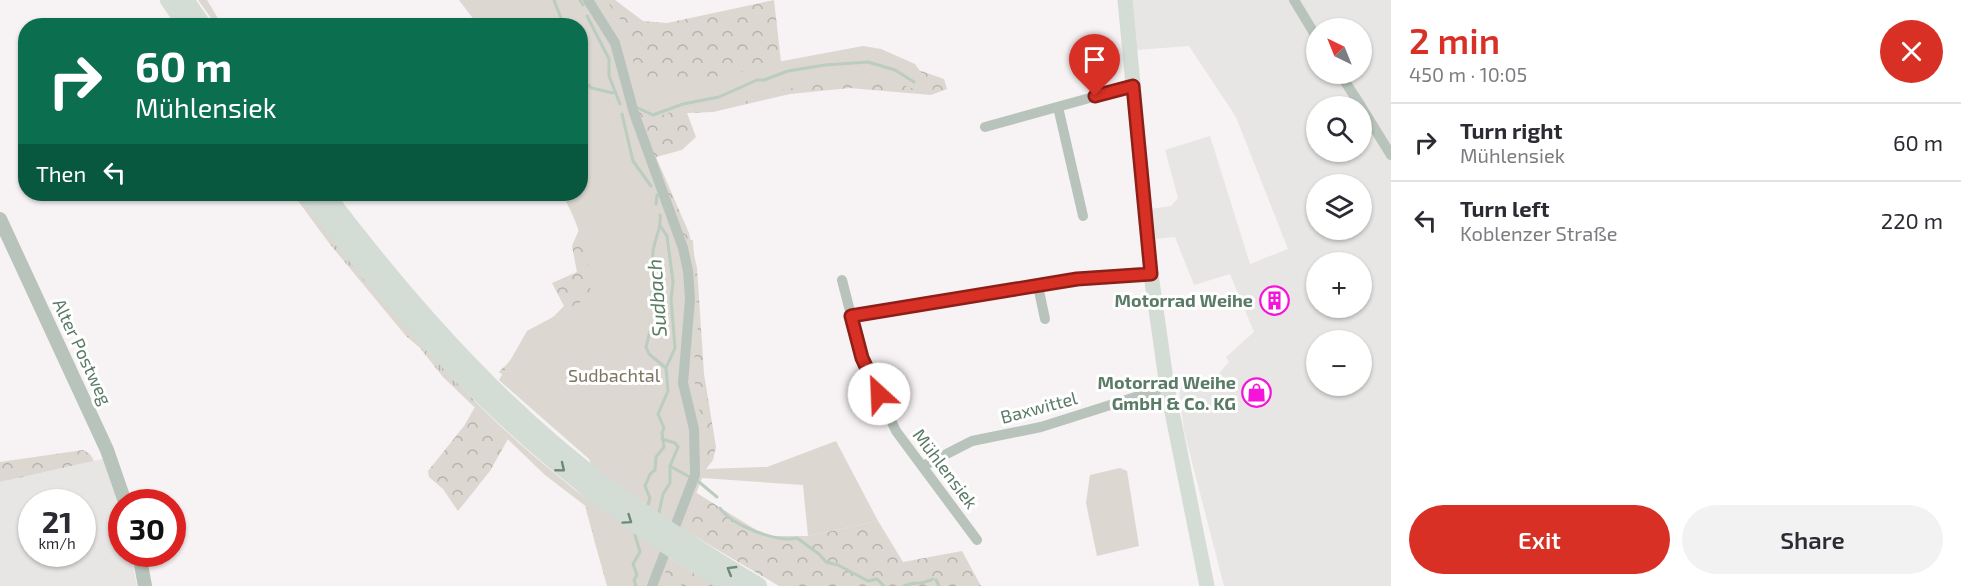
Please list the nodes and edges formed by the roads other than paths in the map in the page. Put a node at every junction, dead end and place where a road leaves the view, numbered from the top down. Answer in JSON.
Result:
{"nodes":[{"id":1,"x":169,"y":0,"type":"edge"},
{"id":2,"x":185,"y":0,"type":"edge"},
{"id":3,"x":588,"y":0,"type":"edge"},
{"id":4,"x":1125,"y":0,"type":"edge"},
{"id":5,"x":1294,"y":0,"type":"edge"},
{"id":6,"x":181,"y":18,"type":"edge"},
{"id":7,"x":197,"y":18,"type":"edge"},
{"id":8,"x":1306,"y":20,"type":"edge"},
{"id":9,"x":1133,"y":86,"type":"junction"},
{"id":10,"x":1058,"y":107,"type":"junction"},
{"id":11,"x":1372,"y":125,"type":"edge"},
{"id":12,"x":985,"y":127,"type":"dead end"},
{"id":13,"x":1391,"y":155,"type":"edge"},
{"id":14,"x":314,"y":201,"type":"edge"},
{"id":15,"x":330,"y":201,"type":"edge"},
{"id":16,"x":1083,"y":216,"type":"dead end"},
{"id":17,"x":0,"y":219,"type":"edge"},
{"id":18,"x":1151,"y":274,"type":"junction"},
{"id":19,"x":842,"y":280,"type":"dead end"},
{"id":20,"x":1038,"y":286,"type":"junction"},
{"id":21,"x":851,"y":316,"type":"junction"},
{"id":22,"x":1045,"y":319,"type":"dead end"},
{"id":23,"x":1167,"y":387,"type":"junction"},
{"id":24,"x":923,"y":466,"type":"junction"},
{"id":25,"x":586,"y":479,"type":"junction"},
{"id":26,"x":120,"y":489,"type":"edge"},
{"id":27,"x":977,"y":540,"type":"dead end"},
{"id":28,"x":700,"y":559,"type":"junction"},
{"id":29,"x":142,"y":567,"type":"edge"},
{"id":30,"x":145,"y":586,"type":"edge"},
{"id":31,"x":652,"y":586,"type":"edge"},
{"id":32,"x":730,"y":586,"type":"edge"},
{"id":33,"x":758,"y":586,"type":"edge"},
{"id":34,"x":1207,"y":586,"type":"edge"}],
"edges":[{"from":1,"to":6,"type":"highway"},
{"from":2,"to":7,"type":"highway"},
{"from":3,"to":31,"type":"street"},
{"from":4,"to":9,"type":"main road"},
{"from":5,"to":8,"type":"street"},
{"from":9,"to":10,"type":"street"},
{"from":9,"to":18,"type":"main road"},
{"from":10,"to":12,"type":"street"},
{"from":10,"to":16,"type":"street"},
{"from":11,"to":13,"type":"street"},
{"from":14,"to":25,"type":"highway","one_way":true},
{"from":15,"to":25,"type":"highway"},
{"from":17,"to":26,"type":"street","name":"Alter Postweg"},
{"from":18,"to":20,"type":"street"},
{"from":18,"to":23,"type":"main road"},
{"from":19,"to":21,"type":"street","name":"Mühlensiek"},
{"from":20,"to":21,"type":"street"},
{"from":20,"to":22,"type":"street"},
{"from":21,"to":24,"type":"street","name":"Mühlensiek"},
{"from":23,"to":24,"type":"street","name":"Baxwittel"},
{"from":23,"to":34,"type":"main road"},
{"from":24,"to":27,"type":"street","name":"Mühlensiek"},
{"from":25,"to":28,"type":"highway"},
{"from":28,"to":32,"type":"highway"},
{"from":33,"to":28,"type":"highway","one_way":true},
{"from":29,"to":30,"type":"street"}]}
